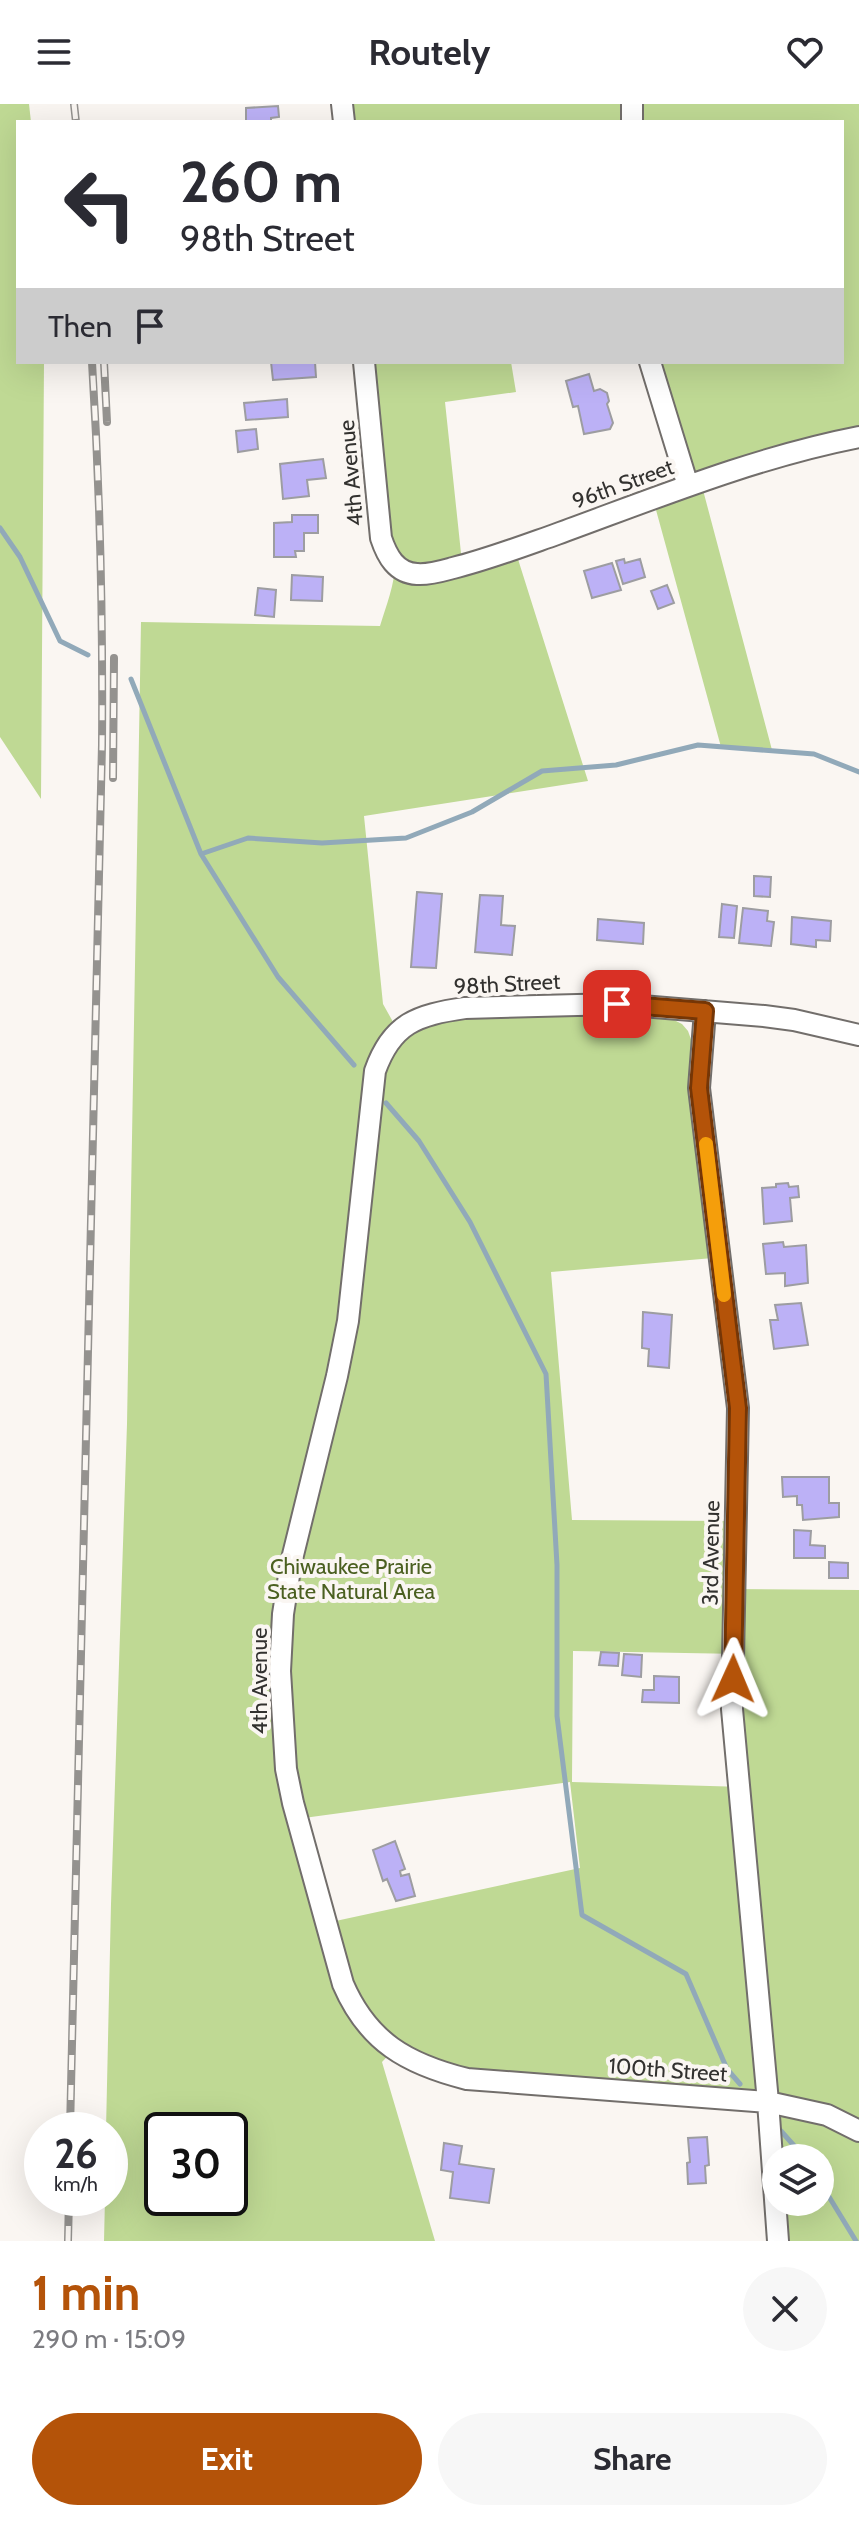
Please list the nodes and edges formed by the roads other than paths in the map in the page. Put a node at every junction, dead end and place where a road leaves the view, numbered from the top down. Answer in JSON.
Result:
{"nodes":[{"id":1,"x":364,"y":364,"type":"edge"},
{"id":2,"x":651,"y":364,"type":"edge"},
{"id":3,"x":859,"y":437,"type":"edge"},
{"id":4,"x":688,"y":486,"type":"junction"},
{"id":5,"x":405,"y":571,"type":"joint"},
{"id":6,"x":705,"y":1011,"type":"junction"},
{"id":7,"x":398,"y":1029,"type":"joint"},
{"id":8,"x":859,"y":1035,"type":"edge"},
{"id":9,"x":467,"y":2079,"type":"joint"},
{"id":10,"x":768,"y":2102,"type":"junction"},
{"id":11,"x":859,"y":2131,"type":"edge"},
{"id":12,"x":778,"y":2241,"type":"edge"}],
"edges":[{"from":1,"to":5,"type":"street","name":"4th Avenue"},
{"from":2,"to":4,"type":"street"},
{"from":3,"to":4,"type":"street","name":"96th Street"},
{"from":4,"to":5,"type":"street","name":"96th Street"},
{"from":6,"to":7,"type":"street","name":"98th Street"},
{"from":6,"to":8,"type":"street","name":"98th Street"},
{"from":6,"to":10,"type":"street","name":"3rd Avenue"},
{"from":7,"to":9,"type":"street","name":"4th Avenue"},
{"from":9,"to":10,"type":"street","name":"100th Street"},
{"from":10,"to":11,"type":"street","name":"100th Street"},
{"from":10,"to":12,"type":"street","name":"3rd Avenue"}]}
